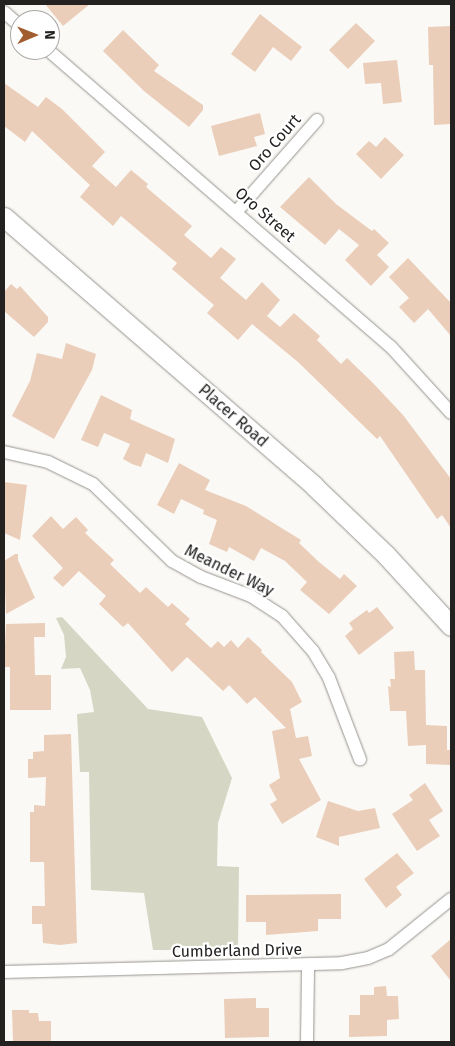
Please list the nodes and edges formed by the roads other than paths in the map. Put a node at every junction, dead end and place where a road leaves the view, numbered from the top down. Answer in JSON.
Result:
{"nodes":[{"id":1,"x":60,"y":60,"type":"edge"},
{"id":2,"x":317,"y":120,"type":"dead end"},
{"id":3,"x":237,"y":211,"type":"junction"},
{"id":4,"x":4,"y":217,"type":"edge"},
{"id":5,"x":451,"y":414,"type":"edge"},
{"id":6,"x":4,"y":452,"type":"edge"},
{"id":7,"x":451,"y":626,"type":"edge"},
{"id":8,"x":360,"y":759,"type":"dead end"},
{"id":9,"x":451,"y":899,"type":"edge"},
{"id":10,"x":308,"y":966,"type":"junction"},
{"id":11,"x":4,"y":972,"type":"edge"},
{"id":12,"x":307,"y":1042,"type":"edge"}],
"edges":[{"from":1,"to":3,"type":"street","name":"Oro Street"},
{"from":2,"to":3,"type":"street","name":"Oro Court"},
{"from":3,"to":5,"type":"street","name":"Oro Street"},
{"from":4,"to":7,"type":"main road","name":"Placer Road"},
{"from":6,"to":8,"type":"street","name":"Meander Way"},
{"from":9,"to":10,"type":"street","name":"Cumberland Drive"},
{"from":10,"to":11,"type":"street","name":"Cumberland Drive"},
{"from":10,"to":12,"type":"street"}]}
